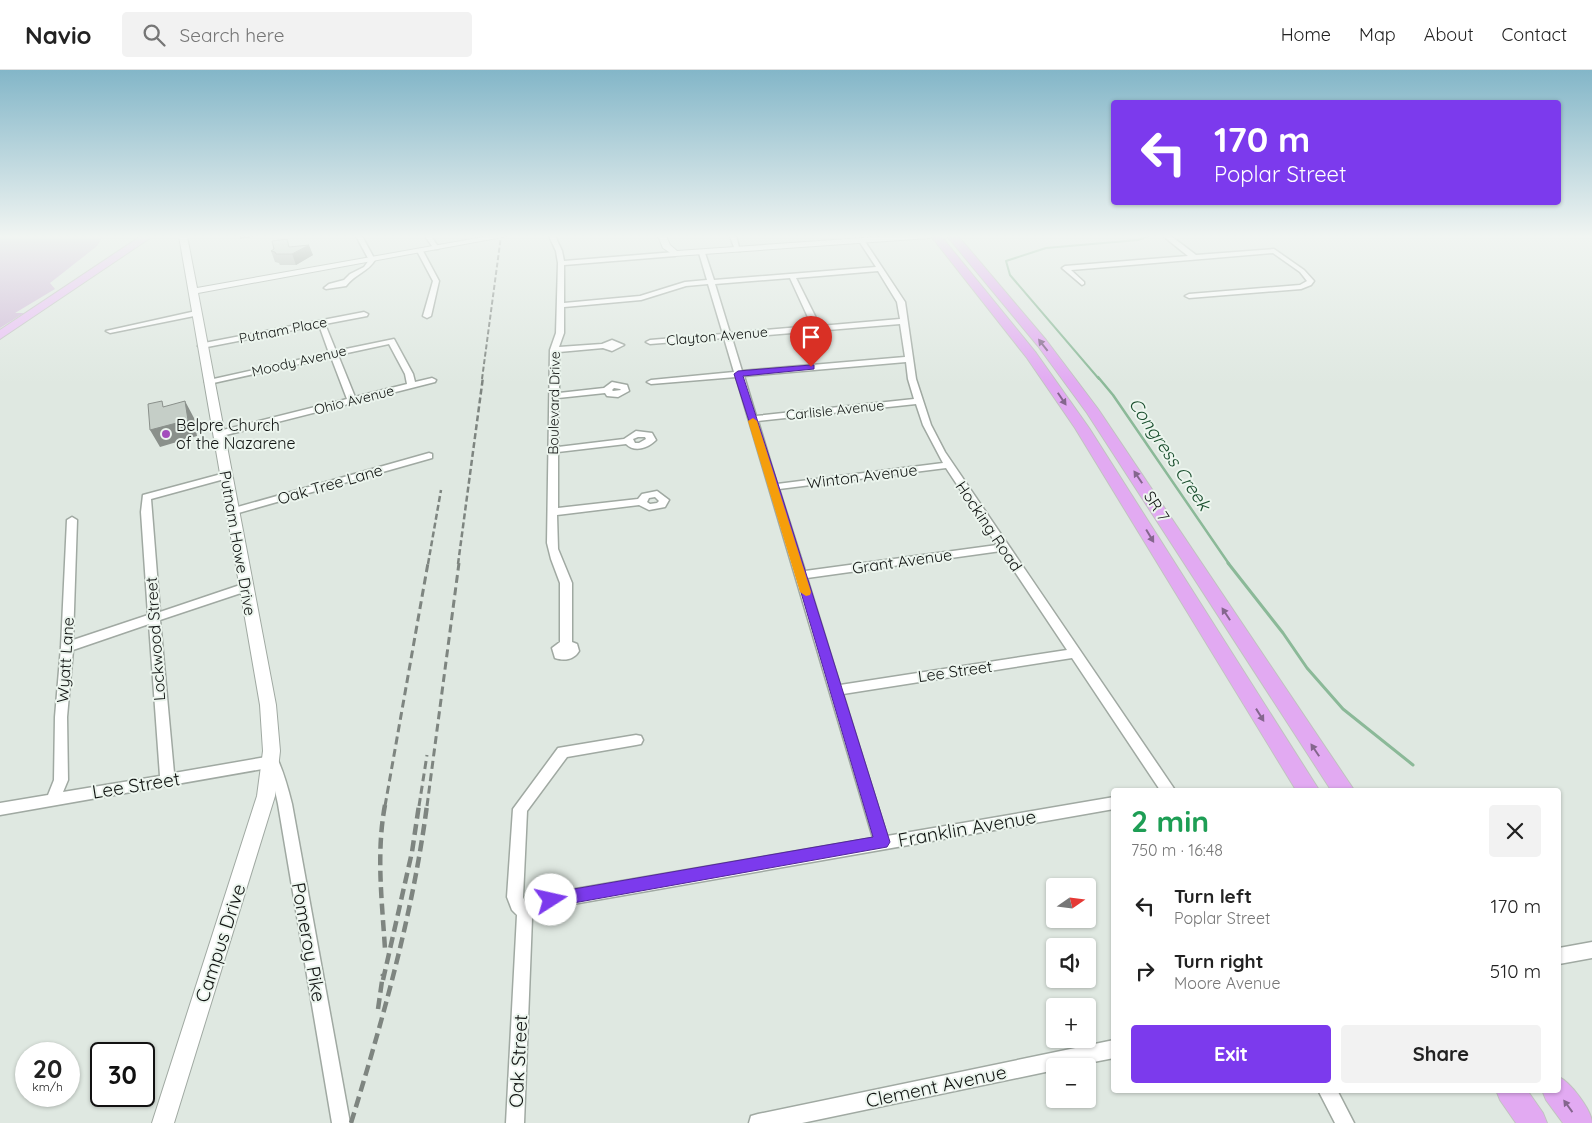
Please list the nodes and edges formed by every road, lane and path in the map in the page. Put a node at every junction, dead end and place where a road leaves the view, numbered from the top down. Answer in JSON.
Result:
{"nodes":[{"id":1,"x":74,"y":285,"type":"edge"},
{"id":2,"x":191,"y":285,"type":"edge"},
{"id":3,"x":231,"y":285,"type":"edge"},
{"id":4,"x":435,"y":285,"type":"edge"},
{"id":5,"x":561,"y":285,"type":"edge"},
{"id":6,"x":679,"y":285,"type":"edge"},
{"id":7,"x":712,"y":285,"type":"edge"},
{"id":8,"x":796,"y":285,"type":"edge"},
{"id":9,"x":891,"y":285,"type":"edge"},
{"id":10,"x":975,"y":285,"type":"edge"},
{"id":11,"x":993,"y":285,"type":"edge"},
{"id":12,"x":1306,"y":285,"type":"edge"},
{"id":13,"x":192,"y":292,"type":"junction"},
{"id":14,"x":1189,"y":296,"type":"dead end"},
{"id":15,"x":561,"y":305,"type":"junction"},
{"id":16,"x":196,"y":313,"type":"junction"},
{"id":17,"x":364,"y":314,"type":"dead end"},
{"id":18,"x":427,"y":316,"type":"dead end"},
{"id":19,"x":904,"y":321,"type":"junction"},
{"id":20,"x":321,"y":322,"type":"junction"},
{"id":21,"x":817,"y":328,"type":"junction"},
{"id":22,"x":110,"y":331,"type":"dead end"},
{"id":23,"x":0,"y":334,"type":"edge"},
{"id":24,"x":727,"y":335,"type":"junction"},
{"id":25,"x":650,"y":342,"type":"dead end"},
{"id":26,"x":202,"y":346,"type":"junction"},
{"id":27,"x":604,"y":346,"type":"dead end"},
{"id":28,"x":554,"y":350,"type":"junction"},
{"id":29,"x":334,"y":354,"type":"junction"},
{"id":30,"x":909,"y":359,"type":"junction"},
{"id":31,"x":738,"y":374,"type":"junction"},
{"id":32,"x":432,"y":380,"type":"dead end"},
{"id":33,"x":209,"y":382,"type":"junction"},
{"id":34,"x":651,"y":382,"type":"dead end"},
{"id":35,"x":411,"y":385,"type":"junction"},
{"id":36,"x":607,"y":390,"type":"dead end"},
{"id":37,"x":554,"y":396,"type":"junction"},
{"id":38,"x":352,"y":400,"type":"junction"},
{"id":39,"x":919,"y":402,"type":"junction"},
{"id":40,"x":752,"y":419,"type":"junction"},
{"id":41,"x":218,"y":434,"type":"junction"},
{"id":42,"x":628,"y":441,"type":"dead end"},
{"id":43,"x":553,"y":450,"type":"junction"},
{"id":44,"x":429,"y":456,"type":"dead end"},
{"id":45,"x":949,"y":465,"type":"junction"},
{"id":46,"x":225,"y":476,"type":"junction"},
{"id":47,"x":774,"y":487,"type":"junction"},
{"id":48,"x":642,"y":502,"type":"dead end"},
{"id":49,"x":232,"y":512,"type":"junction"},
{"id":50,"x":553,"y":512,"type":"junction"},
{"id":51,"x":72,"y":520,"type":"dead end"},
{"id":52,"x":1004,"y":547,"type":"junction"},
{"id":53,"x":800,"y":575,"type":"junction"},
{"id":54,"x":246,"y":588,"type":"junction"},
{"id":55,"x":154,"y":618,"type":"junction"},
{"id":56,"x":566,"y":644,"type":"dead end"},
{"id":57,"x":66,"y":647,"type":"junction"},
{"id":58,"x":1075,"y":653,"type":"junction"},
{"id":59,"x":836,"y":691,"type":"junction"},
{"id":60,"x":636,"y":740,"type":"dead end"},
{"id":61,"x":272,"y":762,"type":"junction"},
{"id":62,"x":165,"y":780,"type":"junction"},
{"id":63,"x":1167,"y":788,"type":"edge"},
{"id":64,"x":1307,"y":788,"type":"edge"},
{"id":65,"x":1342,"y":788,"type":"edge"},
{"id":66,"x":53,"y":799,"type":"junction"},
{"id":67,"x":1111,"y":804,"type":"edge"},
{"id":68,"x":0,"y":809,"type":"edge"},
{"id":69,"x":882,"y":842,"type":"junction"},
{"id":70,"x":526,"y":912,"type":"junction"},
{"id":71,"x":1592,"y":950,"type":"edge"},
{"id":72,"x":1561,"y":956,"type":"edge"},
{"id":73,"x":1111,"y":1050,"type":"edge"},
{"id":74,"x":1329,"y":1093,"type":"edge"},
{"id":75,"x":1512,"y":1093,"type":"edge"},
{"id":76,"x":1558,"y":1093,"type":"edge"},
{"id":77,"x":163,"y":1123,"type":"edge"},
{"id":78,"x":341,"y":1123,"type":"edge"},
{"id":79,"x":515,"y":1123,"type":"edge"},
{"id":80,"x":758,"y":1123,"type":"edge"},
{"id":81,"x":1345,"y":1123,"type":"edge"},
{"id":82,"x":1534,"y":1123,"type":"edge"},
{"id":83,"x":1580,"y":1123,"type":"edge"}],
"edges":[{"from":1,"to":23,"type":"main road"},
{"from":2,"to":13,"type":"street","name":"Putnam Howe Drive"},
{"from":3,"to":13,"type":"street"},
{"from":4,"to":18,"type":"street"},
{"from":5,"to":15,"type":"street","name":"Boulevard Drive"},
{"from":6,"to":15,"type":"street"},
{"from":7,"to":24,"type":"street"},
{"from":8,"to":21,"type":"street"},
{"from":9,"to":19,"type":"street","name":"Hocking Road"},
{"from":10,"to":64,"type":"highway","name":"SR 7","number":"SR 7","one_way":true},
{"from":65,"to":11,"type":"highway","name":"SR 7","number":"SR 7","one_way":true},
{"from":12,"to":14,"type":"street"},
{"from":13,"to":16,"type":"street","name":"Putnam Howe Drive"},
{"from":15,"to":28,"type":"street","name":"Boulevard Drive"},
{"from":16,"to":22,"type":"street"},
{"from":16,"to":26,"type":"street","name":"Putnam Howe Drive"},
{"from":17,"to":20,"type":"street","name":"Putnam Place"},
{"from":19,"to":21,"type":"street","name":"Clayton Avenue"},
{"from":19,"to":30,"type":"street","name":"Hocking Road"},
{"from":20,"to":26,"type":"street","name":"Putnam Place"},
{"from":20,"to":29,"type":"street"},
{"from":21,"to":24,"type":"street","name":"Clayton Avenue"},
{"from":24,"to":25,"type":"street","name":"Clayton Avenue"},
{"from":24,"to":31,"type":"street"},
{"from":26,"to":33,"type":"street","name":"Putnam Howe Drive"},
{"from":27,"to":28,"type":"street"},
{"from":28,"to":37,"type":"street","name":"Boulevard Drive"},
{"from":29,"to":33,"type":"street","name":"Moody Avenue"},
{"from":29,"to":35,"type":"street","name":"Moody Avenue"},
{"from":29,"to":38,"type":"street"},
{"from":30,"to":31,"type":"street"},
{"from":30,"to":39,"type":"street","name":"Hocking Road"},
{"from":31,"to":34,"type":"street"},
{"from":31,"to":40,"type":"street"},
{"from":32,"to":35,"type":"street","name":"Ohio Avenue"},
{"from":33,"to":41,"type":"street","name":"Putnam Howe Drive"},
{"from":35,"to":38,"type":"street","name":"Ohio Avenue"},
{"from":36,"to":37,"type":"street"},
{"from":37,"to":43,"type":"street","name":"Boulevard Drive"},
{"from":38,"to":41,"type":"street","name":"Ohio Avenue"},
{"from":39,"to":40,"type":"street","name":"Carlisle Avenue"},
{"from":39,"to":45,"type":"street","name":"Hocking Road"},
{"from":40,"to":47,"type":"street"},
{"from":41,"to":46,"type":"street","name":"Putnam Howe Drive"},
{"from":42,"to":43,"type":"street"},
{"from":43,"to":50,"type":"street","name":"Boulevard Drive"},
{"from":44,"to":49,"type":"street","name":"Oak Tree Lane"},
{"from":45,"to":47,"type":"street","name":"Winton Avenue"},
{"from":45,"to":52,"type":"street","name":"Hocking Road"},
{"from":46,"to":49,"type":"street","name":"Putnam Howe Drive"},
{"from":46,"to":55,"type":"street","name":"Lockwood Street"},
{"from":47,"to":53,"type":"street"},
{"from":48,"to":50,"type":"street"},
{"from":49,"to":54,"type":"street","name":"Putnam Howe Drive"},
{"from":50,"to":56,"type":"street","name":"Boulevard Drive"},
{"from":51,"to":57,"type":"street","name":"Wyatt Lane"},
{"from":52,"to":53,"type":"street","name":"Grant Avenue"},
{"from":52,"to":58,"type":"street","name":"Hocking Road"},
{"from":53,"to":59,"type":"street"},
{"from":54,"to":55,"type":"street"},
{"from":54,"to":61,"type":"street","name":"Putnam Howe Drive"},
{"from":55,"to":57,"type":"street"},
{"from":55,"to":62,"type":"street","name":"Lockwood Street"},
{"from":57,"to":66,"type":"street","name":"Wyatt Lane"},
{"from":58,"to":59,"type":"street","name":"Lee Street"},
{"from":58,"to":63,"type":"street","name":"Hocking Road"},
{"from":59,"to":69,"type":"street"},
{"from":60,"to":70,"type":"street"},
{"from":61,"to":62,"type":"street","name":"Lee Street"},
{"from":61,"to":77,"type":"street","name":"Campus Drive"},
{"from":61,"to":78,"type":"street","name":"Pomeroy Pike"},
{"from":62,"to":66,"type":"street","name":"Lee Street"},
{"from":66,"to":68,"type":"street","name":"Lee Street"},
{"from":67,"to":69,"type":"street","name":"Franklin Avenue"},
{"from":69,"to":70,"type":"street","name":"Franklin Avenue"},
{"from":70,"to":79,"type":"street","name":"Oak Street"},
{"from":71,"to":72,"type":"street"},
{"from":73,"to":80,"type":"street","name":"Clement Avenue"},
{"from":74,"to":81,"type":"street"},
{"from":75,"to":82,"type":"highway"},
{"from":83,"to":76,"type":"highway","one_way":true}]}
